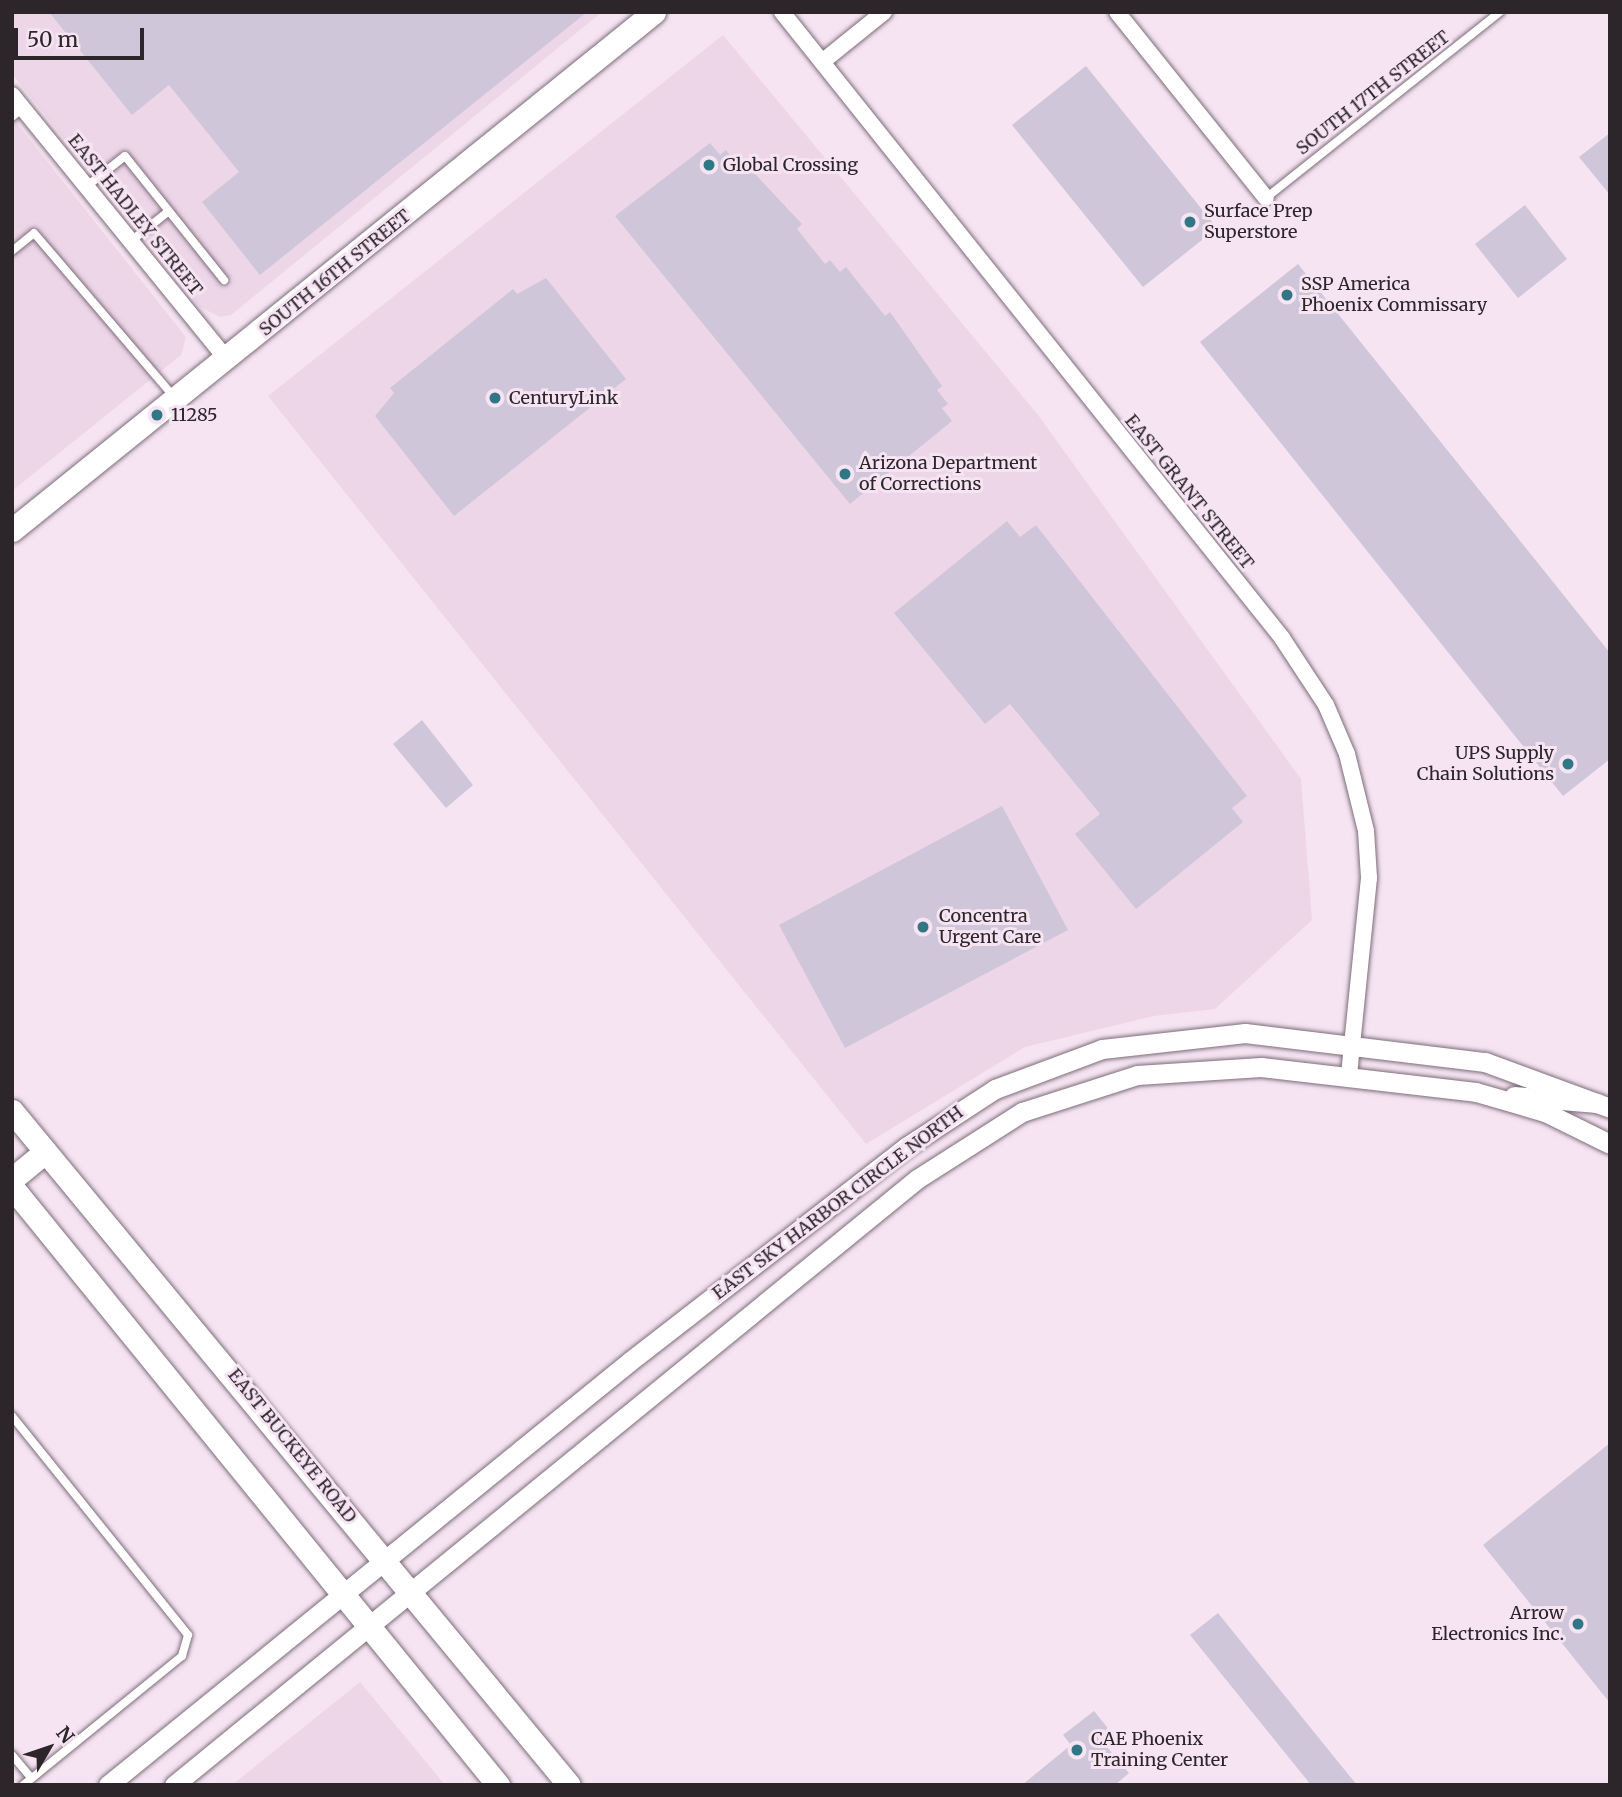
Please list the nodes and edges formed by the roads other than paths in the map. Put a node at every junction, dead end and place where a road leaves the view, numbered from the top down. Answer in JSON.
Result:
{"nodes":[{"id":1,"x":654,"y":12,"type":"edge"},
{"id":2,"x":782,"y":12,"type":"edge"},
{"id":3,"x":884,"y":12,"type":"edge"},
{"id":4,"x":1116,"y":12,"type":"edge"},
{"id":5,"x":1500,"y":12,"type":"edge"},
{"id":6,"x":822,"y":62,"type":"junction"},
{"id":7,"x":12,"y":95,"type":"edge"},
{"id":8,"x":18,"y":113,"type":"edge"},
{"id":9,"x":87,"y":186,"type":"junction"},
{"id":10,"x":1266,"y":198,"type":"joint"},
{"id":11,"x":169,"y":211,"type":"junction"},
{"id":12,"x":131,"y":241,"type":"junction"},
{"id":13,"x":12,"y":251,"type":"edge"},
{"id":14,"x":225,"y":280,"type":"dead end"},
{"id":15,"x":227,"y":360,"type":"junction"},
{"id":16,"x":177,"y":400,"type":"junction"},
{"id":17,"x":12,"y":530,"type":"edge"},
{"id":18,"x":1352,"y":1043,"type":"junction"},
{"id":19,"x":1349,"y":1074,"type":"junction"},
{"id":20,"x":1502,"y":1098,"type":"junction"},
{"id":21,"x":1605,"y":1106,"type":"edge"},
{"id":22,"x":12,"y":1111,"type":"edge"},
{"id":23,"x":1610,"y":1144,"type":"edge"},
{"id":24,"x":45,"y":1152,"type":"junction"},
{"id":25,"x":12,"y":1179,"type":"edge"},
{"id":26,"x":12,"y":1187,"type":"edge"},
{"id":27,"x":12,"y":1416,"type":"edge"},
{"id":28,"x":384,"y":1559,"type":"junction"},
{"id":29,"x":342,"y":1593,"type":"junction"},
{"id":30,"x":412,"y":1593,"type":"junction"},
{"id":31,"x":369,"y":1627,"type":"junction"},
{"id":32,"x":12,"y":1755,"type":"edge"},
{"id":33,"x":31,"y":1778,"type":"junction"},
{"id":34,"x":23,"y":1785,"type":"edge"},
{"id":35,"x":108,"y":1785,"type":"edge"},
{"id":36,"x":174,"y":1785,"type":"edge"},
{"id":37,"x":498,"y":1785,"type":"edge"},
{"id":38,"x":569,"y":1785,"type":"edge"}],
"edges":[{"from":1,"to":15,"type":"main road","name":"SOUTH 16TH STREET"},
{"from":2,"to":6,"type":"street","name":"EAST GRANT STREET"},
{"from":3,"to":6,"type":"street"},
{"from":4,"to":10,"type":"street"},
{"from":5,"to":10,"type":"lane","name":"SOUTH 17TH STREET"},
{"from":6,"to":18,"type":"street","name":"EAST GRANT STREET"},
{"from":7,"to":8,"type":"street","name":"EAST HADLEY STREET"},
{"from":8,"to":9,"type":"street","name":"EAST HADLEY STREET"},
{"from":9,"to":11,"type":"lane"},
{"from":9,"to":12,"type":"street","name":"EAST HADLEY STREET"},
{"from":11,"to":12,"type":"lane"},
{"from":11,"to":14,"type":"lane"},
{"from":12,"to":15,"type":"street","name":"EAST HADLEY STREET"},
{"from":13,"to":16,"type":"lane"},
{"from":15,"to":16,"type":"main road","name":"SOUTH 16TH STREET"},
{"from":16,"to":17,"type":"main road","name":"SOUTH 16TH STREET"},
{"from":18,"to":19,"type":"street","name":"EAST GRANT STREET"},
{"from":18,"to":21,"type":"street","name":"EAST SKY HARBOR CIRCLE NORTH"},
{"from":18,"to":28,"type":"street","name":"EAST SKY HARBOR CIRCLE NORTH"},
{"from":19,"to":20,"type":"street","name":"EAST SKY HARBOR CIRCLE NORTH"},
{"from":19,"to":30,"type":"street","name":"EAST SKY HARBOR CIRCLE NORTH"},
{"from":20,"to":21,"type":"street"},
{"from":20,"to":23,"type":"street","name":"EAST SKY HARBOR CIRCLE NORTH"},
{"from":22,"to":24,"type":"main road","name":"EAST BUCKEYE ROAD"},
{"from":24,"to":25,"type":"main road"},
{"from":24,"to":28,"type":"main road","name":"EAST BUCKEYE ROAD"},
{"from":26,"to":29,"type":"main road"},
{"from":27,"to":33,"type":"lane"},
{"from":28,"to":29,"type":"street","name":"EAST SKY HARBOR CIRCLE NORTH"},
{"from":28,"to":30,"type":"main road","name":"EAST BUCKEYE ROAD"},
{"from":29,"to":31,"type":"main road"},
{"from":29,"to":35,"type":"street","name":"EAST SKY HARBOR CIRCLE NORTH"},
{"from":30,"to":31,"type":"street","name":"EAST SKY HARBOR CIRCLE NORTH"},
{"from":30,"to":38,"type":"main road","name":"EAST BUCKEYE ROAD"},
{"from":31,"to":36,"type":"street","name":"EAST SKY HARBOR CIRCLE NORTH"},
{"from":31,"to":37,"type":"main road"},
{"from":32,"to":33,"type":"lane"},
{"from":33,"to":34,"type":"lane"}]}
